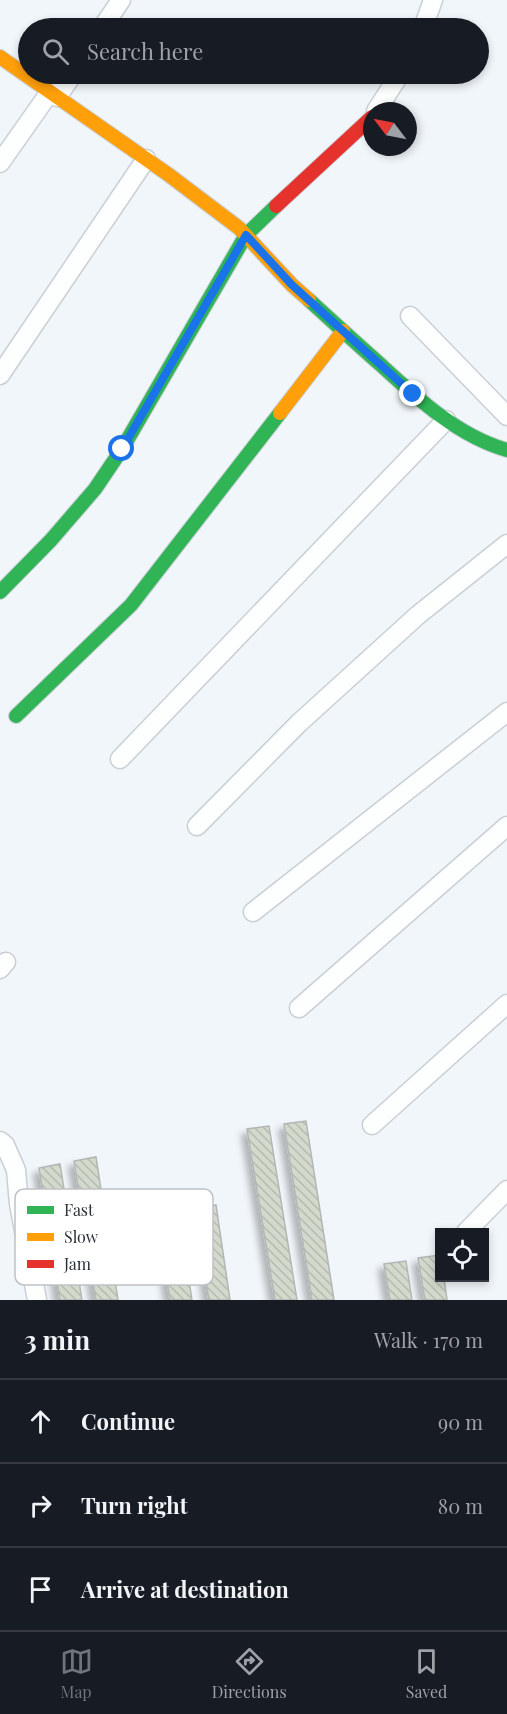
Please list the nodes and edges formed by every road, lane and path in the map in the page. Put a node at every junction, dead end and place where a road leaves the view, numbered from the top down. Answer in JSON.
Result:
{"nodes":[{"id":1,"x":121,"y":0,"type":"edge"},
{"id":2,"x":433,"y":0,"type":"edge"},
{"id":3,"x":109,"y":18,"type":"edge"},
{"id":4,"x":427,"y":18,"type":"edge"},
{"id":5,"x":0,"y":57,"type":"edge"},
{"id":6,"x":18,"y":69,"type":"edge"},
{"id":7,"x":39,"y":84,"type":"edge"},
{"id":8,"x":63,"y":84,"type":"edge"},
{"id":9,"x":394,"y":84,"type":"edge"},
{"id":10,"x":54,"y":94,"type":"junction"},
{"id":11,"x":382,"y":102,"type":"edge"},
{"id":12,"x":363,"y":125,"type":"edge"},
{"id":13,"x":146,"y":159,"type":"junction"},
{"id":14,"x":0,"y":163,"type":"edge"},
{"id":15,"x":246,"y":235,"type":"junction"},
{"id":16,"x":410,"y":316,"type":"dead end"},
{"id":17,"x":343,"y":331,"type":"junction"},
{"id":18,"x":0,"y":375,"type":"edge"},
{"id":19,"x":507,"y":416,"type":"edge"},
{"id":20,"x":446,"y":420,"type":"junction"},
{"id":21,"x":507,"y":450,"type":"edge"},
{"id":22,"x":507,"y":544,"type":"edge"},
{"id":23,"x":0,"y":592,"type":"edge"},
{"id":24,"x":507,"y":712,"type":"edge"},
{"id":25,"x":16,"y":716,"type":"dead end"},
{"id":26,"x":120,"y":759,"type":"dead end"},
{"id":27,"x":197,"y":826,"type":"dead end"},
{"id":28,"x":507,"y":826,"type":"edge"},
{"id":29,"x":253,"y":912,"type":"dead end"},
{"id":30,"x":507,"y":1004,"type":"edge"},
{"id":31,"x":299,"y":1008,"type":"dead end"},
{"id":32,"x":372,"y":1125,"type":"dead end"},
{"id":33,"x":0,"y":1141,"type":"edge"},
{"id":34,"x":18,"y":1189,"type":"edge"},
{"id":35,"x":507,"y":1190,"type":"edge"},
{"id":36,"x":471,"y":1228,"type":"edge"},
{"id":37,"x":35,"y":1285,"type":"edge"},
{"id":38,"x":38,"y":1300,"type":"edge"}],
"edges":[{"from":1,"to":3,"type":"street"},
{"from":2,"to":4,"type":"street"},
{"from":5,"to":6,"type":"street"},
{"from":7,"to":10,"type":"street"},
{"from":8,"to":10,"type":"street"},
{"from":9,"to":11,"type":"street"},
{"from":10,"to":13,"type":"street"},
{"from":10,"to":14,"type":"street"},
{"from":12,"to":15,"type":"street"},
{"from":13,"to":15,"type":"street"},
{"from":13,"to":18,"type":"street"},
{"from":15,"to":17,"type":"street"},
{"from":15,"to":23,"type":"street"},
{"from":16,"to":19,"type":"street"},
{"from":17,"to":20,"type":"street"},
{"from":17,"to":25,"type":"street"},
{"from":20,"to":21,"type":"street"},
{"from":20,"to":26,"type":"street"},
{"from":22,"to":27,"type":"street"},
{"from":24,"to":29,"type":"street"},
{"from":28,"to":31,"type":"street"},
{"from":30,"to":32,"type":"street"},
{"from":33,"to":34,"type":"street"},
{"from":35,"to":36,"type":"street"},
{"from":37,"to":38,"type":"street"}]}
